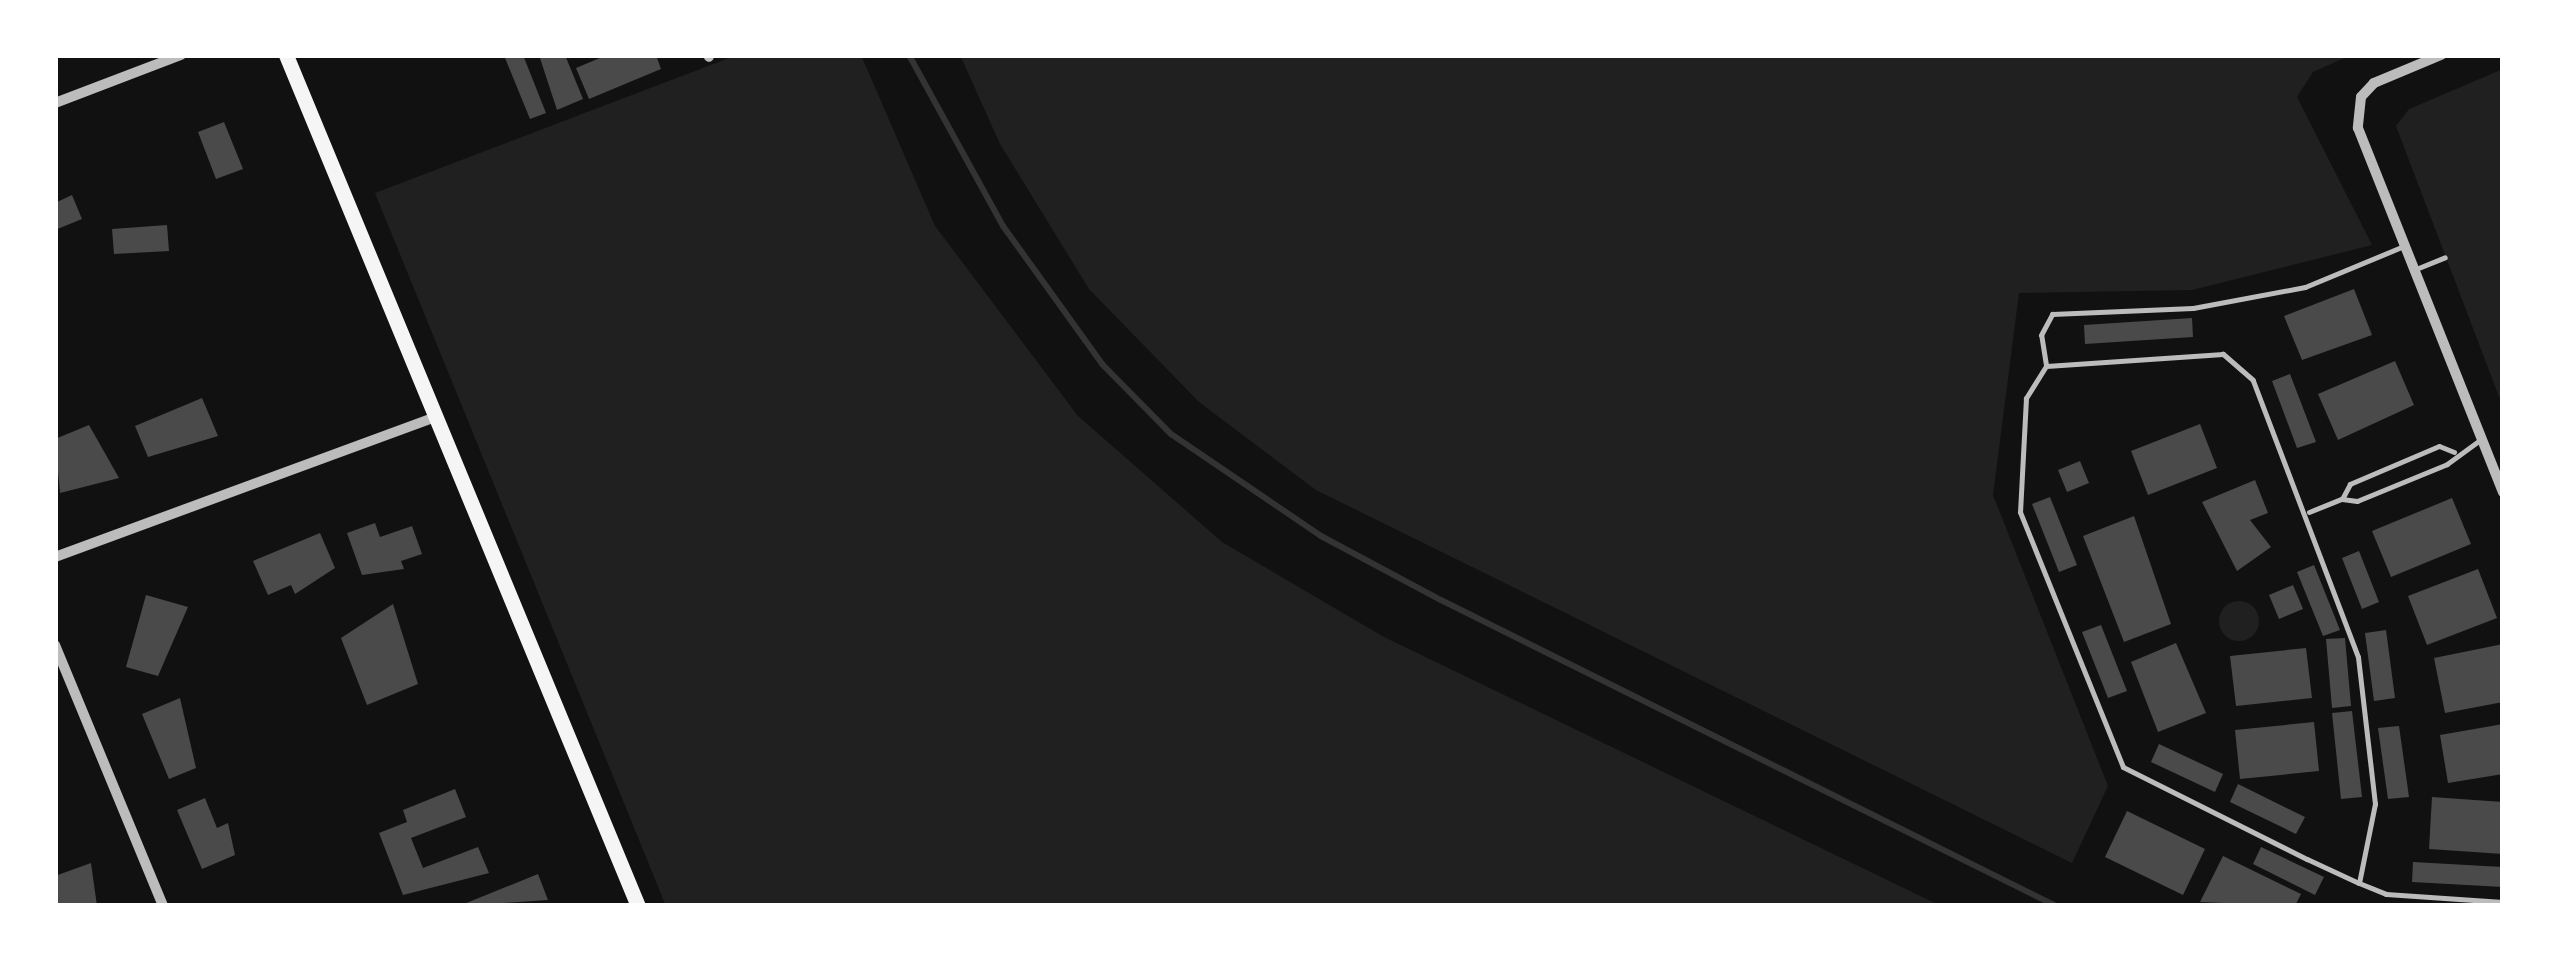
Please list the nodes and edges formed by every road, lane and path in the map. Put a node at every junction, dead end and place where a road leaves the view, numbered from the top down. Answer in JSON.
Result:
{"nodes":[{"id":1,"x":182,"y":55,"type":"edge"},
{"id":2,"x":286,"y":55,"type":"edge"},
{"id":3,"x":2441,"y":55,"type":"edge"},
{"id":4,"x":55,"y":103,"type":"edge"},
{"id":5,"x":2404,"y":246,"type":"junction"},
{"id":6,"x":2445,"y":257,"type":"dead end"},
{"id":7,"x":2414,"y":270,"type":"junction"},
{"id":8,"x":2046,"y":366,"type":"junction"},
{"id":9,"x":438,"y":416,"type":"junction"},
{"id":10,"x":2482,"y":440,"type":"junction"},
{"id":11,"x":2454,"y":452,"type":"junction"},
{"id":12,"x":2503,"y":492,"type":"edge"},
{"id":13,"x":2342,"y":498,"type":"junction"},
{"id":14,"x":2309,"y":512,"type":"junction"},
{"id":15,"x":55,"y":557,"type":"edge"},
{"id":16,"x":55,"y":645,"type":"edge"},
{"id":17,"x":2359,"y":883,"type":"junction"},
{"id":18,"x":2503,"y":902,"type":"edge"},
{"id":19,"x":163,"y":906,"type":"edge"},
{"id":20,"x":638,"y":906,"type":"edge"}],
"edges":[{"from":1,"to":4,"type":"street"},
{"from":2,"to":9,"type":"main road"},
{"from":3,"to":5,"type":"street"},
{"from":5,"to":7,"type":"street"},
{"from":5,"to":8,"type":"lane"},
{"from":6,"to":7,"type":"lane"},
{"from":7,"to":10,"type":"street"},
{"from":8,"to":14,"type":"lane"},
{"from":8,"to":17,"type":"lane"},
{"from":9,"to":15,"type":"street"},
{"from":9,"to":20,"type":"main road"},
{"from":10,"to":11,"type":"lane"},
{"from":10,"to":12,"type":"street"},
{"from":11,"to":13,"type":"lane"},
{"from":11,"to":13,"type":"lane"},
{"from":13,"to":14,"type":"lane"},
{"from":14,"to":17,"type":"lane"},
{"from":16,"to":19,"type":"street"},
{"from":17,"to":18,"type":"lane"}]}
